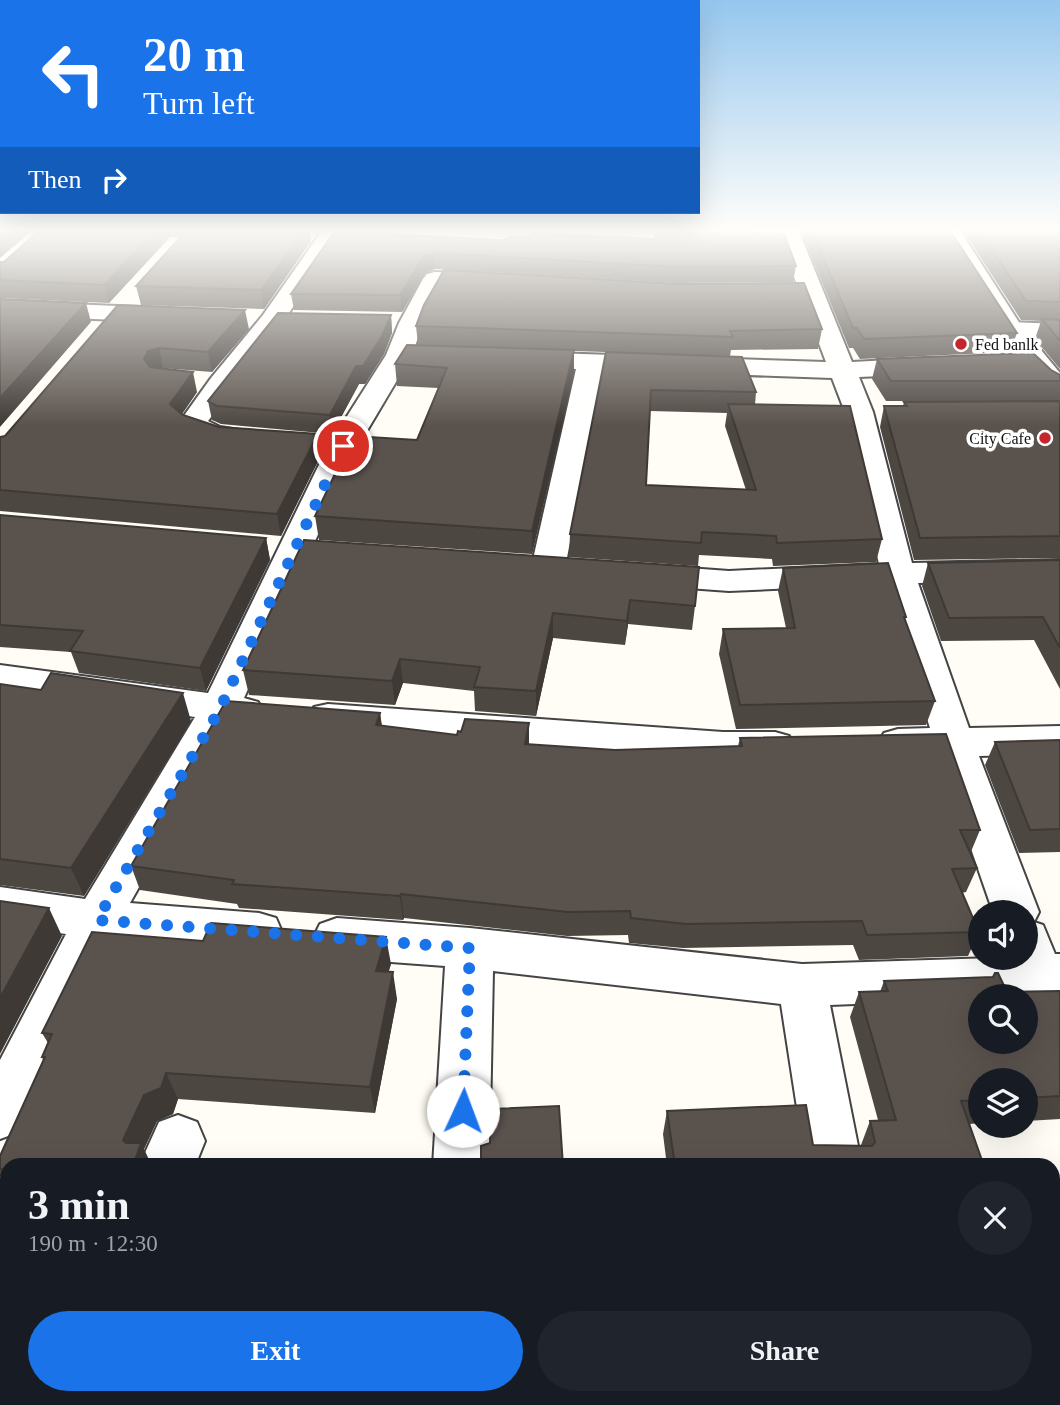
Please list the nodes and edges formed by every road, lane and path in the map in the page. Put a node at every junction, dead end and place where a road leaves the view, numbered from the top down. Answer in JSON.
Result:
{"nodes":[{"id":1,"x":133,"y":295,"type":"edge"},
{"id":2,"x":280,"y":295,"type":"edge"},
{"id":3,"x":427,"y":295,"type":"edge"},
{"id":4,"x":799,"y":295,"type":"edge"},
{"id":5,"x":988,"y":295,"type":"edge"},
{"id":6,"x":0,"y":308,"type":"edge"},
{"id":7,"x":116,"y":313,"type":"junction"},
{"id":8,"x":181,"y":316,"type":"edge"},
{"id":9,"x":259,"y":320,"type":"junction"},
{"id":10,"x":300,"y":321,"type":"edge"},
{"id":11,"x":1009,"y":329,"type":"junction"},
{"id":12,"x":1060,"y":331,"type":"edge"},
{"id":13,"x":98,"y":334,"type":"edge"},
{"id":14,"x":495,"y":359,"type":"edge"},
{"id":15,"x":1033,"y":362,"type":"junction"},
{"id":16,"x":591,"y":363,"type":"junction"},
{"id":17,"x":1005,"y":363,"type":"edge"},
{"id":18,"x":951,"y":365,"type":"edge"},
{"id":19,"x":841,"y":370,"type":"junction"},
{"id":20,"x":187,"y":381,"type":"edge"},
{"id":21,"x":220,"y":384,"type":"junction"},
{"id":22,"x":1056,"y":403,"type":"edge"},
{"id":23,"x":266,"y":440,"type":"edge"},
{"id":24,"x":279,"y":549,"type":"junction"},
{"id":25,"x":333,"y":553,"type":"edge"},
{"id":26,"x":548,"y":568,"type":"edge"},
{"id":27,"x":1060,"y":570,"type":"edge"},
{"id":28,"x":618,"y":573,"type":"edge"},
{"id":29,"x":898,"y":573,"type":"junction"},
{"id":30,"x":0,"y":677,"type":"edge"},
{"id":31,"x":220,"y":709,"type":"junction"},
{"id":32,"x":1060,"y":740,"type":"edge"},
{"id":33,"x":954,"y":743,"type":"junction"},
{"id":34,"x":859,"y":744,"type":"edge"},
{"id":35,"x":804,"y":745,"type":"edge"},
{"id":36,"x":1012,"y":900,"type":"edge"},
{"id":37,"x":0,"y":906,"type":"edge"},
{"id":38,"x":97,"y":920,"type":"junction"},
{"id":39,"x":470,"y":948,"type":"junction"},
{"id":40,"x":1042,"y":964,"type":"edge"},
{"id":41,"x":802,"y":985,"type":"junction"},
{"id":42,"x":0,"y":1114,"type":"edge"},
{"id":43,"x":460,"y":1158,"type":"edge"},
{"id":44,"x":833,"y":1158,"type":"edge"}],
"edges":[{"from":1,"to":7,"type":"street"},
{"from":2,"to":9,"type":"street"},
{"from":3,"to":24,"type":"street"},
{"from":4,"to":19,"type":"street"},
{"from":5,"to":11,"type":"street"},
{"from":6,"to":7,"type":"street"},
{"from":7,"to":8,"type":"street"},
{"from":7,"to":13,"type":"street"},
{"from":9,"to":10,"type":"street"},
{"from":9,"to":21,"type":"street"},
{"from":11,"to":12,"type":"street"},
{"from":11,"to":15,"type":"street"},
{"from":14,"to":16,"type":"street"},
{"from":15,"to":17,"type":"street"},
{"from":15,"to":22,"type":"street"},
{"from":16,"to":19,"type":"street"},
{"from":16,"to":26,"type":"street"},
{"from":18,"to":19,"type":"street"},
{"from":19,"to":29,"type":"street"},
{"from":20,"to":21,"type":"street"},
{"from":21,"to":23,"type":"street"},
{"from":24,"to":25,"type":"street"},
{"from":24,"to":31,"type":"street"},
{"from":27,"to":29,"type":"street"},
{"from":28,"to":29,"type":"street"},
{"from":29,"to":33,"type":"street"},
{"from":30,"to":31,"type":"street"},
{"from":31,"to":35,"type":"street"},
{"from":31,"to":38,"type":"street"},
{"from":32,"to":33,"type":"street"},
{"from":33,"to":34,"type":"street"},
{"from":33,"to":36,"type":"street"},
{"from":37,"to":38,"type":"street"},
{"from":38,"to":39,"type":"street"},
{"from":38,"to":42,"type":"street"},
{"from":39,"to":41,"type":"street"},
{"from":39,"to":43,"type":"street"},
{"from":40,"to":41,"type":"street"},
{"from":41,"to":44,"type":"street"}]}
